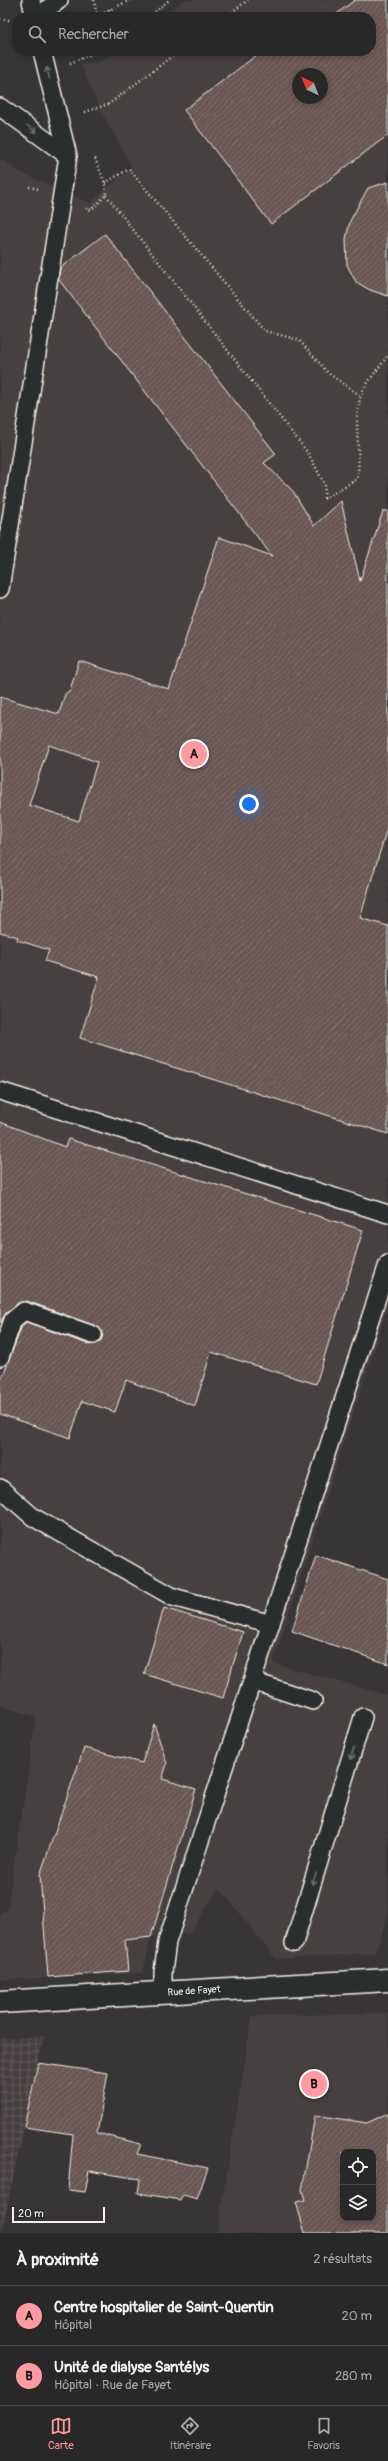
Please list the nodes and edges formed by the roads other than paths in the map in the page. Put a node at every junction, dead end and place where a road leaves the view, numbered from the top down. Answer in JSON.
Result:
{"nodes":[{"id":1,"x":31,"y":0,"type":"edge"},
{"id":2,"x":59,"y":0,"type":"edge"},
{"id":3,"x":33,"y":12,"type":"edge"},
{"id":4,"x":43,"y":12,"type":"edge"},
{"id":5,"x":43,"y":56,"type":"edge"},
{"id":6,"x":0,"y":107,"type":"edge"},
{"id":7,"x":68,"y":156,"type":"junction"},
{"id":8,"x":0,"y":589,"type":"edge"},
{"id":9,"x":0,"y":1091,"type":"edge"},
{"id":10,"x":388,"y":1214,"type":"edge"},
{"id":11,"x":388,"y":1264,"type":"edge"},
{"id":12,"x":94,"y":1335,"type":"dead end"},
{"id":13,"x":0,"y":1357,"type":"edge"},
{"id":14,"x":0,"y":1488,"type":"edge"},
{"id":15,"x":271,"y":1624,"type":"junction"},
{"id":16,"x":252,"y":1681,"type":"junction"},
{"id":17,"x":313,"y":1701,"type":"dead end"},
{"id":18,"x":363,"y":1717,"type":"dead end"},
{"id":19,"x":294,"y":1943,"type":"dead end"},
{"id":20,"x":388,"y":1980,"type":"edge"},
{"id":21,"x":163,"y":1993,"type":"junction"},
{"id":22,"x":0,"y":2002,"type":"edge"}],
"edges":[{"from":1,"to":3,"type":"lane"},
{"from":2,"to":4,"type":"lane"},
{"from":7,"to":5,"type":"lane","one_way":true},
{"from":6,"to":7,"type":"lane","one_way":true},
{"from":7,"to":8,"type":"lane"},
{"from":9,"to":10,"type":"lane"},
{"from":11,"to":15,"type":"lane"},
{"from":12,"to":13,"type":"lane"},
{"from":14,"to":15,"type":"lane"},
{"from":15,"to":16,"type":"lane"},
{"from":16,"to":17,"type":"lane"},
{"from":16,"to":21,"type":"lane"},
{"from":18,"to":19,"type":"lane","one_way":true},
{"from":20,"to":21,"type":"main road","name":"Rue de Fayet"},
{"from":21,"to":22,"type":"main road","name":"Rue de Fayet"}]}
